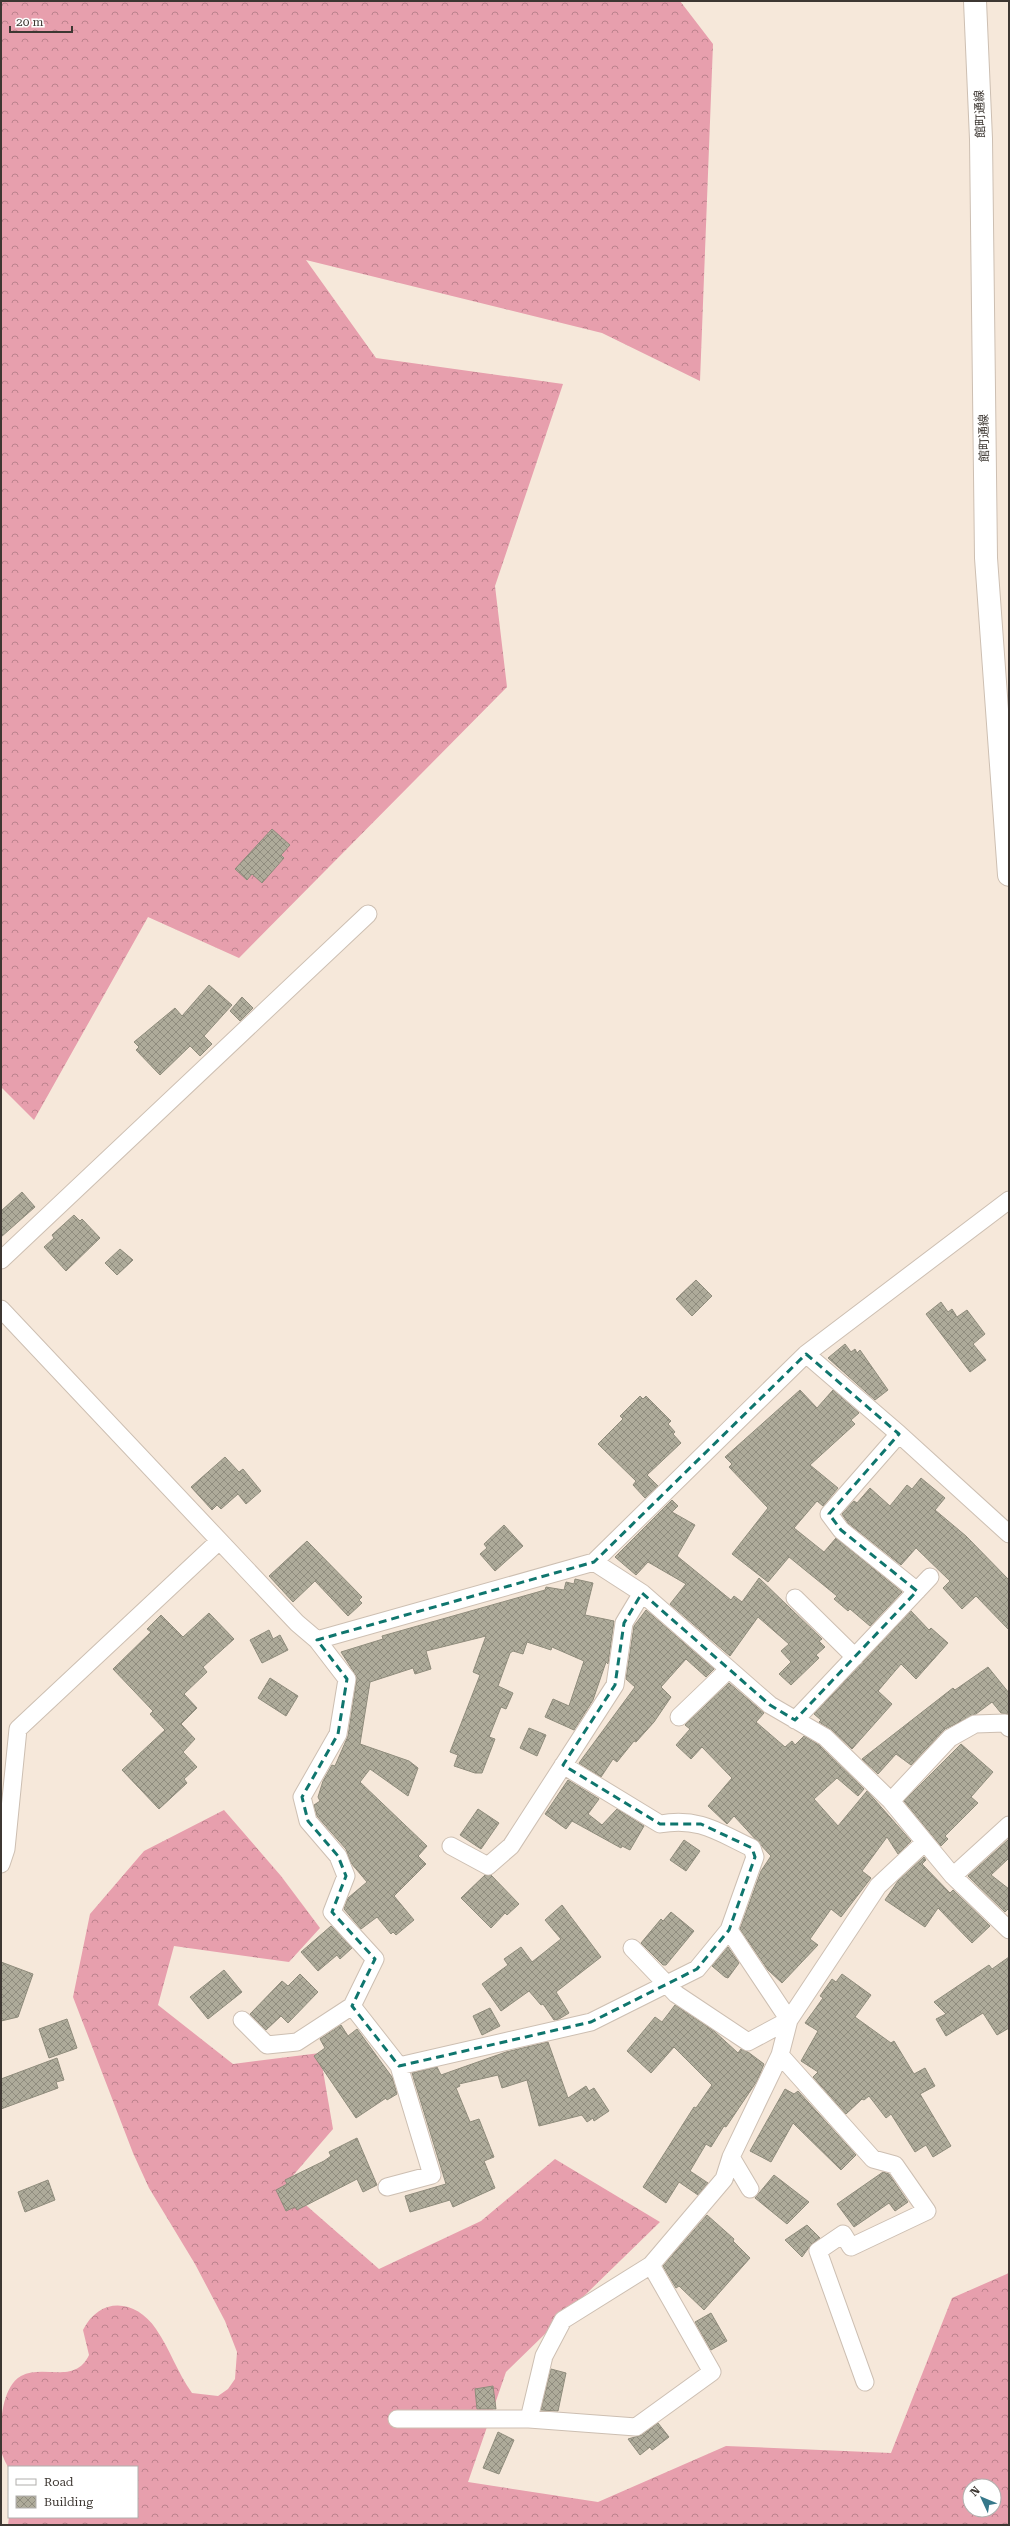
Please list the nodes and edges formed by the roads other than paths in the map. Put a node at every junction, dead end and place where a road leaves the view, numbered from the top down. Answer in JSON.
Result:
{"nodes":[{"id":1,"x":975,"y":1,"type":"edge"},
{"id":2,"x":1009,"y":875,"type":"edge"},
{"id":3,"x":368,"y":914,"type":"dead end"},
{"id":4,"x":1009,"y":1200,"type":"edge"},
{"id":5,"x":1,"y":1260,"type":"edge"},
{"id":6,"x":1,"y":1309,"type":"edge"},
{"id":7,"x":806,"y":1354,"type":"junction"},
{"id":8,"x":899,"y":1434,"type":"junction"},
{"id":9,"x":1009,"y":1534,"type":"edge"},
{"id":10,"x":219,"y":1540,"type":"junction"},
{"id":11,"x":594,"y":1562,"type":"junction"},
{"id":12,"x":930,"y":1577,"type":"dead end"},
{"id":13,"x":917,"y":1591,"type":"junction"},
{"id":14,"x":642,"y":1593,"type":"junction"},
{"id":15,"x":795,"y":1598,"type":"dead end"},
{"id":16,"x":316,"y":1640,"type":"junction"},
{"id":17,"x":855,"y":1656,"type":"junction"},
{"id":18,"x":729,"y":1669,"type":"junction"},
{"id":19,"x":679,"y":1717,"type":"dead end"},
{"id":20,"x":795,"y":1720,"type":"junction"},
{"id":21,"x":1009,"y":1728,"type":"edge"},
{"id":22,"x":563,"y":1765,"type":"junction"},
{"id":23,"x":892,"y":1801,"type":"junction"},
{"id":24,"x":1009,"y":1825,"type":"edge"},
{"id":25,"x":925,"y":1842,"type":"junction"},
{"id":26,"x":451,"y":1846,"type":"dead end"},
{"id":27,"x":1,"y":1864,"type":"edge"},
{"id":28,"x":953,"y":1876,"type":"junction"},
{"id":29,"x":729,"y":1930,"type":"junction"},
{"id":30,"x":1009,"y":1930,"type":"edge"},
{"id":31,"x":632,"y":1948,"type":"dead end"},
{"id":32,"x":666,"y":1984,"type":"junction"},
{"id":33,"x":352,"y":2006,"type":"junction"},
{"id":34,"x":242,"y":2020,"type":"dead end"},
{"id":35,"x":789,"y":2020,"type":"junction"},
{"id":36,"x":780,"y":2055,"type":"junction"},
{"id":37,"x":399,"y":2066,"type":"junction"},
{"id":38,"x":731,"y":2157,"type":"junction"},
{"id":39,"x":387,"y":2187,"type":"dead end"},
{"id":40,"x":750,"y":2189,"type":"dead end"},
{"id":41,"x":651,"y":2265,"type":"junction"},
{"id":42,"x":865,"y":2382,"type":"dead end"},
{"id":43,"x":397,"y":2419,"type":"dead end"},
{"id":44,"x":529,"y":2419,"type":"junction"}],
"edges":[{"from":1,"to":2,"type":"main road","name":"館町通線"},
{"from":3,"to":5,"type":"street"},
{"from":4,"to":7,"type":"street"},
{"from":6,"to":10,"type":"street"},
{"from":7,"to":8,"type":"street"},
{"from":7,"to":11,"type":"street"},
{"from":8,"to":9,"type":"street"},
{"from":8,"to":13,"type":"street"},
{"from":10,"to":16,"type":"street"},
{"from":10,"to":27,"type":"street"},
{"from":11,"to":14,"type":"street"},
{"from":11,"to":16,"type":"street"},
{"from":12,"to":13,"type":"street"},
{"from":13,"to":17,"type":"street"},
{"from":14,"to":18,"type":"street"},
{"from":14,"to":22,"type":"street"},
{"from":15,"to":17,"type":"street"},
{"from":16,"to":33,"type":"street"},
{"from":17,"to":20,"type":"street"},
{"from":18,"to":19,"type":"street"},
{"from":18,"to":20,"type":"street"},
{"from":20,"to":23,"type":"street"},
{"from":21,"to":23,"type":"street"},
{"from":22,"to":26,"type":"street"},
{"from":22,"to":29,"type":"street"},
{"from":23,"to":25,"type":"street"},
{"from":24,"to":28,"type":"street"},
{"from":25,"to":28,"type":"street"},
{"from":25,"to":35,"type":"street"},
{"from":28,"to":30,"type":"street"},
{"from":29,"to":32,"type":"street"},
{"from":29,"to":35,"type":"street"},
{"from":31,"to":32,"type":"street"},
{"from":32,"to":35,"type":"street"},
{"from":32,"to":37,"type":"street"},
{"from":33,"to":34,"type":"street"},
{"from":33,"to":37,"type":"street"},
{"from":35,"to":36,"type":"street"},
{"from":36,"to":38,"type":"street"},
{"from":36,"to":42,"type":"street"},
{"from":37,"to":39,"type":"street"},
{"from":38,"to":40,"type":"street"},
{"from":38,"to":41,"type":"street"},
{"from":41,"to":44,"type":"street"},
{"from":41,"to":44,"type":"street"},
{"from":43,"to":44,"type":"street"}]}
